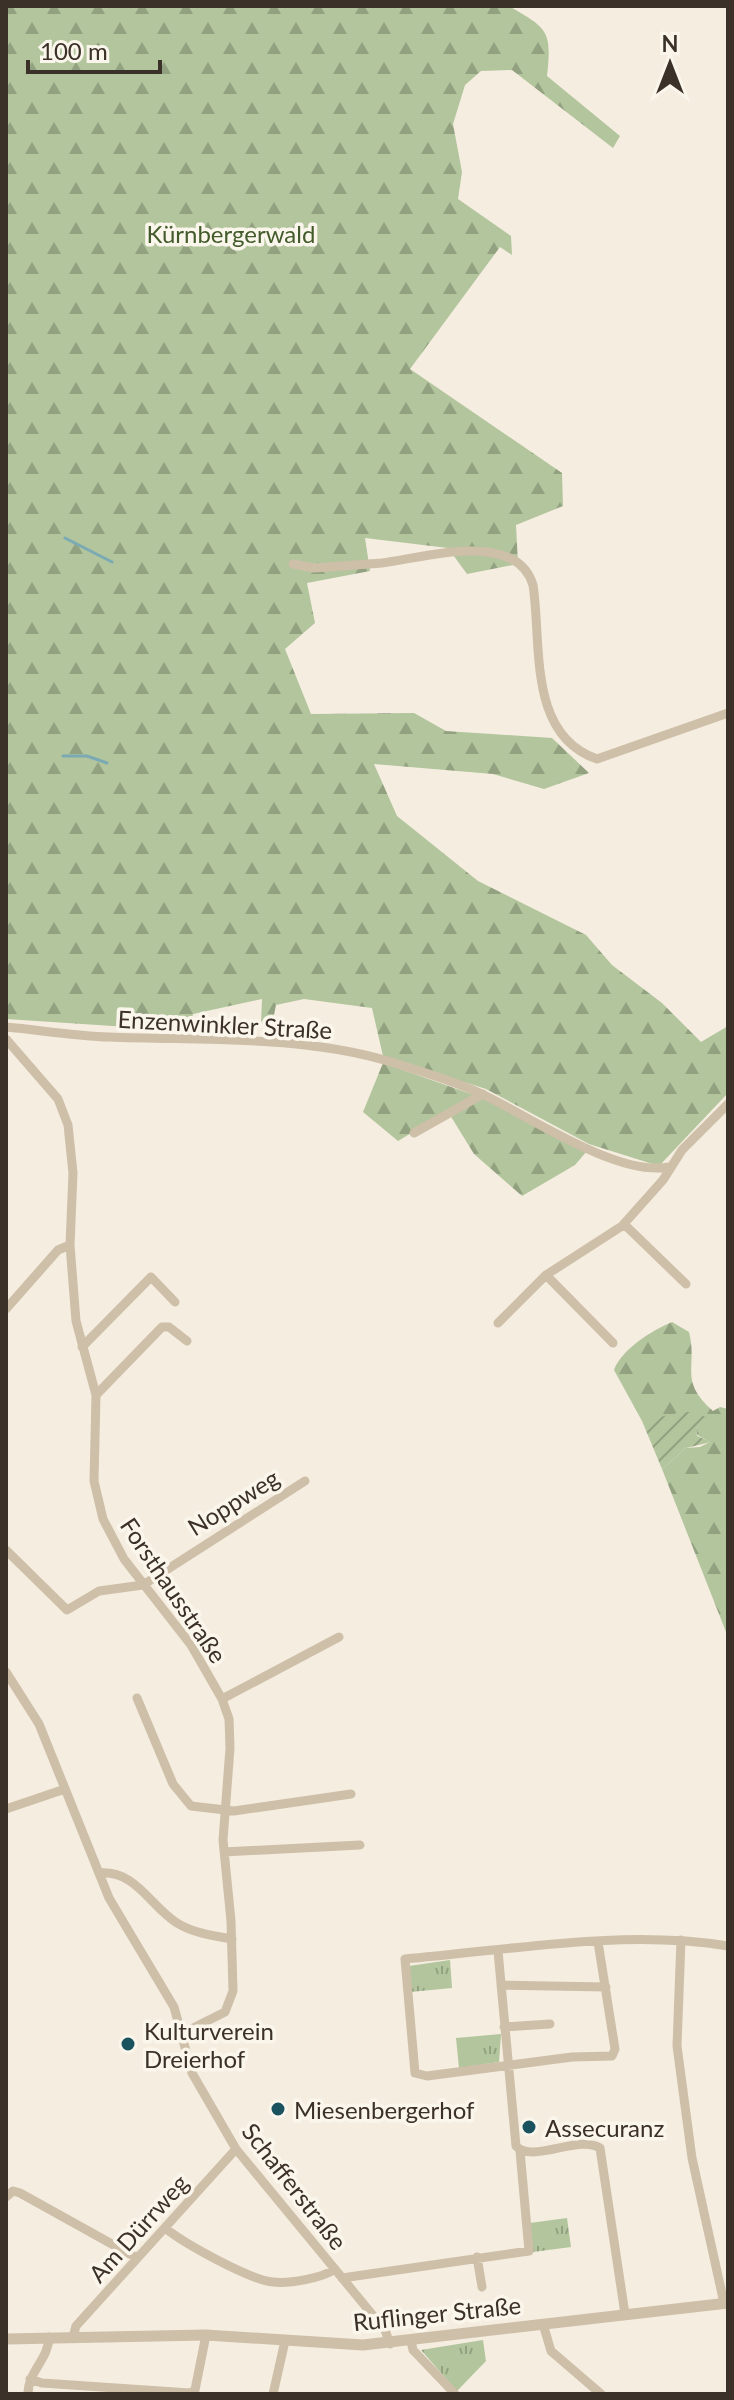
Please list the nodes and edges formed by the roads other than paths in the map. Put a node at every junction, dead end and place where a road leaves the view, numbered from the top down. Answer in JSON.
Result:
{"nodes":[{"id":1,"x":293,"y":564,"type":"dead end"},
{"id":2,"x":728,"y":713,"type":"edge"},
{"id":3,"x":6,"y":1027,"type":"edge"},
{"id":4,"x":6,"y":1039,"type":"edge"},
{"id":5,"x":483,"y":1094,"type":"junction"},
{"id":6,"x":728,"y":1104,"type":"edge"},
{"id":7,"x":414,"y":1133,"type":"dead end"},
{"id":8,"x":669,"y":1167,"type":"junction"},
{"id":9,"x":624,"y":1224,"type":"junction"},
{"id":10,"x":70,"y":1245,"type":"junction"},
{"id":11,"x":546,"y":1275,"type":"junction"},
{"id":12,"x":686,"y":1284,"type":"dead end"},
{"id":13,"x":175,"y":1302,"type":"dead end"},
{"id":14,"x":6,"y":1309,"type":"edge"},
{"id":15,"x":498,"y":1323,"type":"dead end"},
{"id":16,"x":187,"y":1341,"type":"dead end"},
{"id":17,"x":613,"y":1343,"type":"dead end"},
{"id":18,"x":82,"y":1347,"type":"junction"},
{"id":19,"x":96,"y":1395,"type":"junction"},
{"id":20,"x":305,"y":1481,"type":"dead end"},
{"id":21,"x":6,"y":1550,"type":"edge"},
{"id":22,"x":143,"y":1585,"type":"junction"},
{"id":23,"x":339,"y":1637,"type":"dead end"},
{"id":24,"x":6,"y":1672,"type":"edge"},
{"id":25,"x":137,"y":1698,"type":"dead end"},
{"id":26,"x":222,"y":1699,"type":"junction"},
{"id":27,"x":65,"y":1789,"type":"junction"},
{"id":28,"x":351,"y":1794,"type":"dead end"},
{"id":29,"x":6,"y":1809,"type":"edge"},
{"id":30,"x":224,"y":1811,"type":"junction"},
{"id":31,"x":360,"y":1845,"type":"dead end"},
{"id":32,"x":224,"y":1852,"type":"junction"},
{"id":33,"x":99,"y":1873,"type":"junction"},
{"id":34,"x":232,"y":1939,"type":"junction"},
{"id":35,"x":681,"y":1940,"type":"junction"},
{"id":36,"x":598,"y":1942,"type":"junction"},
{"id":37,"x":728,"y":1946,"type":"edge"},
{"id":38,"x":498,"y":1951,"type":"junction"},
{"id":39,"x":501,"y":1985,"type":"junction"},
{"id":40,"x":606,"y":1987,"type":"junction"},
{"id":41,"x":550,"y":2024,"type":"dead end"},
{"id":42,"x":504,"y":2027,"type":"junction"},
{"id":43,"x":181,"y":2034,"type":"junction"},
{"id":44,"x":508,"y":2065,"type":"junction"},
{"id":45,"x":236,"y":2149,"type":"junction"},
{"id":46,"x":520,"y":2151,"type":"junction"},
{"id":47,"x":6,"y":2197,"type":"edge"},
{"id":48,"x":165,"y":2228,"type":"junction"},
{"id":49,"x":477,"y":2257,"type":"junction"},
{"id":50,"x":137,"y":2258,"type":"junction"},
{"id":51,"x":335,"y":2269,"type":"junction"},
{"id":52,"x":342,"y":2278,"type":"junction"},
{"id":53,"x":482,"y":2287,"type":"dead end"},
{"id":54,"x":726,"y":2303,"type":"edge"},
{"id":55,"x":625,"y":2314,"type":"junction"},
{"id":56,"x":543,"y":2324,"type":"junction"},
{"id":57,"x":206,"y":2335,"type":"junction"},
{"id":58,"x":49,"y":2337,"type":"junction"},
{"id":59,"x":73,"y":2337,"type":"junction"},
{"id":60,"x":6,"y":2339,"type":"edge"},
{"id":61,"x":285,"y":2341,"type":"junction"},
{"id":62,"x":411,"y":2341,"type":"junction"},
{"id":63,"x":390,"y":2344,"type":"junction"},
{"id":64,"x":30,"y":2379,"type":"junction"},
{"id":65,"x":28,"y":2394,"type":"edge"},
{"id":66,"x":273,"y":2394,"type":"edge"},
{"id":67,"x":455,"y":2394,"type":"edge"},
{"id":68,"x":601,"y":2394,"type":"edge"}],
"edges":[{"from":1,"to":2,"type":"street"},
{"from":3,"to":5,"type":"street","name":"Enzenwinkler Straße"},
{"from":4,"to":10,"type":"street","name":"Forsthausstraße"},
{"from":5,"to":7,"type":"street"},
{"from":5,"to":8,"type":"street","name":"Enzenwinkler Straße"},
{"from":6,"to":8,"type":"street"},
{"from":8,"to":9,"type":"street"},
{"from":9,"to":11,"type":"street"},
{"from":9,"to":12,"type":"street"},
{"from":10,"to":14,"type":"street"},
{"from":10,"to":18,"type":"street","name":"Forsthausstraße"},
{"from":11,"to":15,"type":"street"},
{"from":11,"to":17,"type":"street"},
{"from":13,"to":18,"type":"street"},
{"from":16,"to":19,"type":"street"},
{"from":18,"to":19,"type":"street","name":"Forsthausstraße"},
{"from":19,"to":22,"type":"street","name":"Forsthausstraße"},
{"from":20,"to":22,"type":"street","name":"Noppweg"},
{"from":21,"to":22,"type":"street"},
{"from":22,"to":26,"type":"street","name":"Forsthausstraße"},
{"from":23,"to":26,"type":"street"},
{"from":24,"to":27,"type":"street","name":"Schafferstraße"},
{"from":25,"to":30,"type":"street"},
{"from":26,"to":30,"type":"street","name":"Forsthausstraße"},
{"from":27,"to":29,"type":"street"},
{"from":27,"to":33,"type":"street","name":"Schafferstraße"},
{"from":28,"to":30,"type":"street"},
{"from":30,"to":32,"type":"street","name":"Forsthausstraße"},
{"from":31,"to":32,"type":"street"},
{"from":32,"to":34,"type":"street","name":"Forsthausstraße"},
{"from":33,"to":34,"type":"street"},
{"from":33,"to":43,"type":"street","name":"Schafferstraße"},
{"from":34,"to":43,"type":"street","name":"Forsthausstraße"},
{"from":35,"to":36,"type":"street"},
{"from":35,"to":37,"type":"street"},
{"from":35,"to":54,"type":"street"},
{"from":36,"to":38,"type":"street"},
{"from":36,"to":40,"type":"street"},
{"from":38,"to":39,"type":"street"},
{"from":38,"to":44,"type":"street"},
{"from":39,"to":40,"type":"street"},
{"from":39,"to":42,"type":"street"},
{"from":40,"to":44,"type":"street"},
{"from":41,"to":42,"type":"street"},
{"from":42,"to":44,"type":"street"},
{"from":43,"to":45,"type":"street","name":"Schafferstraße"},
{"from":44,"to":46,"type":"street"},
{"from":45,"to":48,"type":"street","name":"Am Dürrweg"},
{"from":45,"to":51,"type":"street","name":"Schafferstraße"},
{"from":46,"to":49,"type":"street"},
{"from":46,"to":55,"type":"street"},
{"from":47,"to":50,"type":"street"},
{"from":48,"to":50,"type":"street","name":"Am Dürrweg"},
{"from":48,"to":51,"type":"street"},
{"from":49,"to":52,"type":"street"},
{"from":49,"to":53,"type":"street"},
{"from":50,"to":59,"type":"street","name":"Am Dürrweg"},
{"from":51,"to":52,"type":"street","name":"Schafferstraße"},
{"from":52,"to":63,"type":"street","name":"Schafferstraße"},
{"from":54,"to":55,"type":"street","name":"Ruflinger Straße"},
{"from":55,"to":56,"type":"street","name":"Ruflinger Straße"},
{"from":56,"to":62,"type":"street","name":"Ruflinger Straße"},
{"from":56,"to":68,"type":"street"},
{"from":57,"to":59,"type":"street","name":"Ruflinger Straße"},
{"from":57,"to":61,"type":"street","name":"Ruflinger Straße"},
{"from":57,"to":64,"type":"street"},
{"from":58,"to":59,"type":"street","name":"Ruflinger Straße"},
{"from":58,"to":60,"type":"street","name":"Ruflinger Straße"},
{"from":58,"to":64,"type":"street"},
{"from":61,"to":63,"type":"street","name":"Ruflinger Straße"},
{"from":61,"to":66,"type":"street"},
{"from":62,"to":63,"type":"street","name":"Ruflinger Straße"},
{"from":62,"to":67,"type":"street"},
{"from":64,"to":65,"type":"street"}]}
